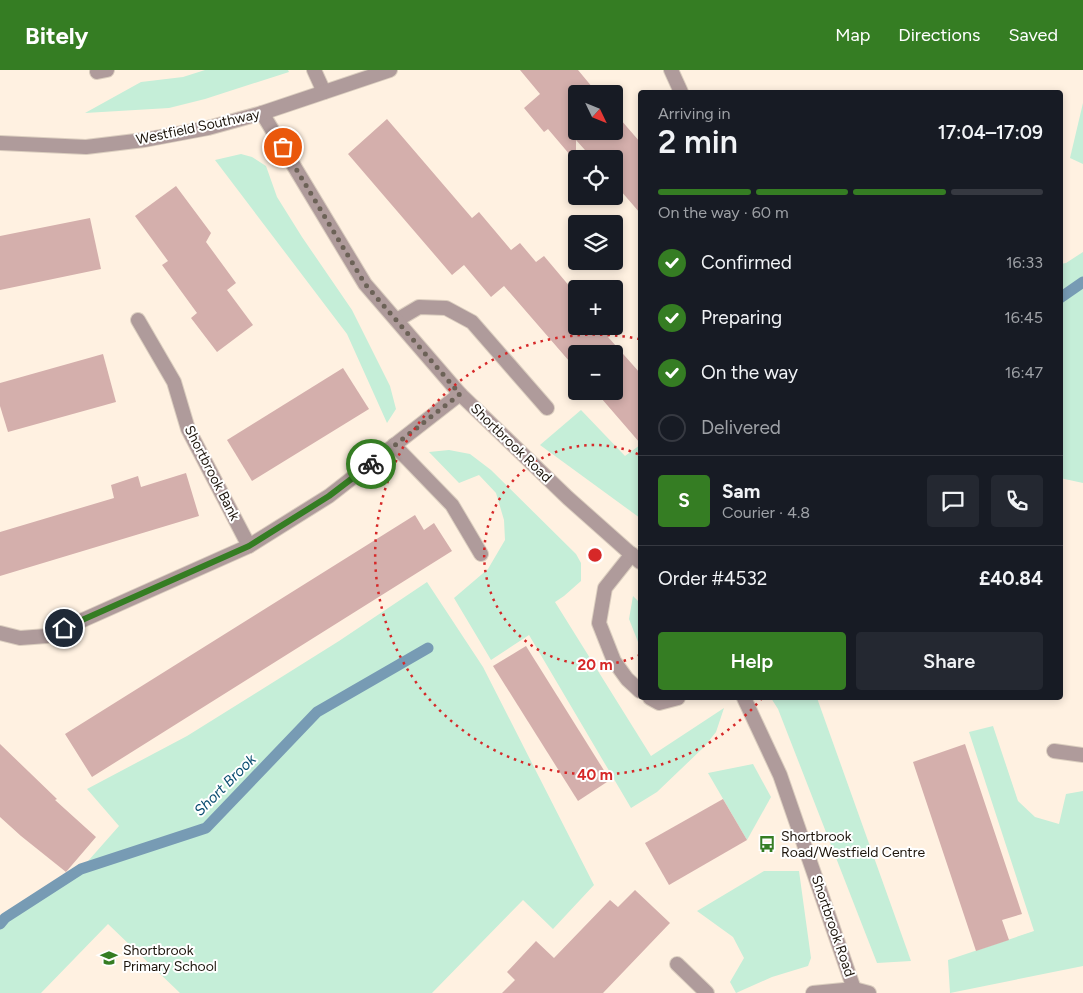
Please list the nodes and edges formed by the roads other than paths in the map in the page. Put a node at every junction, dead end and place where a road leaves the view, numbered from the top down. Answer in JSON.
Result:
{"nodes":[{"id":1,"x":314,"y":70,"type":"edge"},
{"id":2,"x":390,"y":70,"type":"edge"},
{"id":3,"x":671,"y":70,"type":"edge"},
{"id":4,"x":680,"y":90,"type":"edge"},
{"id":5,"x":324,"y":92,"type":"junction"},
{"id":6,"x":262,"y":113,"type":"junction"},
{"id":7,"x":0,"y":144,"type":"edge"},
{"id":8,"x":138,"y":320,"type":"dead end"},
{"id":9,"x":397,"y":320,"type":"junction"},
{"id":10,"x":460,"y":394,"type":"junction"},
{"id":11,"x":547,"y":408,"type":"dead end"},
{"id":12,"x":394,"y":445,"type":"junction"},
{"id":13,"x":249,"y":546,"type":"junction"},
{"id":14,"x":482,"y":554,"type":"dead end"},
{"id":15,"x":636,"y":558,"type":"edge"},
{"id":16,"x":0,"y":633,"type":"edge"},
{"id":17,"x":638,"y":689,"type":"edge"},
{"id":18,"x":654,"y":700,"type":"edge"},
{"id":19,"x":670,"y":700,"type":"edge"},
{"id":20,"x":745,"y":700,"type":"edge"},
{"id":21,"x":1054,"y":750,"type":"dead end"},
{"id":22,"x":1083,"y":756,"type":"edge"},
{"id":23,"x":677,"y":964,"type":"dead end"},
{"id":24,"x":854,"y":988,"type":"junction"},
{"id":25,"x":706,"y":993,"type":"edge"},
{"id":26,"x":814,"y":993,"type":"edge"},
{"id":27,"x":869,"y":993,"type":"edge"}],
"edges":[{"from":1,"to":5,"type":"street"},
{"from":2,"to":5,"type":"street","name":"Westfield Southway"},
{"from":3,"to":4,"type":"street"},
{"from":5,"to":6,"type":"street","name":"Westfield Southway"},
{"from":6,"to":7,"type":"street","name":"Westfield Southway"},
{"from":6,"to":9,"type":"street","name":"Shortbrook Road"},
{"from":8,"to":13,"type":"street","name":"Shortbrook Bank"},
{"from":9,"to":10,"type":"street","name":"Shortbrook Road"},
{"from":9,"to":11,"type":"street"},
{"from":10,"to":12,"type":"street"},
{"from":10,"to":15,"type":"street","name":"Shortbrook Road"},
{"from":12,"to":13,"type":"street"},
{"from":12,"to":14,"type":"street"},
{"from":13,"to":16,"type":"street"},
{"from":15,"to":17,"type":"street"},
{"from":18,"to":19,"type":"street"},
{"from":20,"to":24,"type":"street","name":"Shortbrook Road"},
{"from":21,"to":22,"type":"street"},
{"from":23,"to":25,"type":"street"},
{"from":24,"to":26,"type":"street"},
{"from":24,"to":27,"type":"street"}]}
